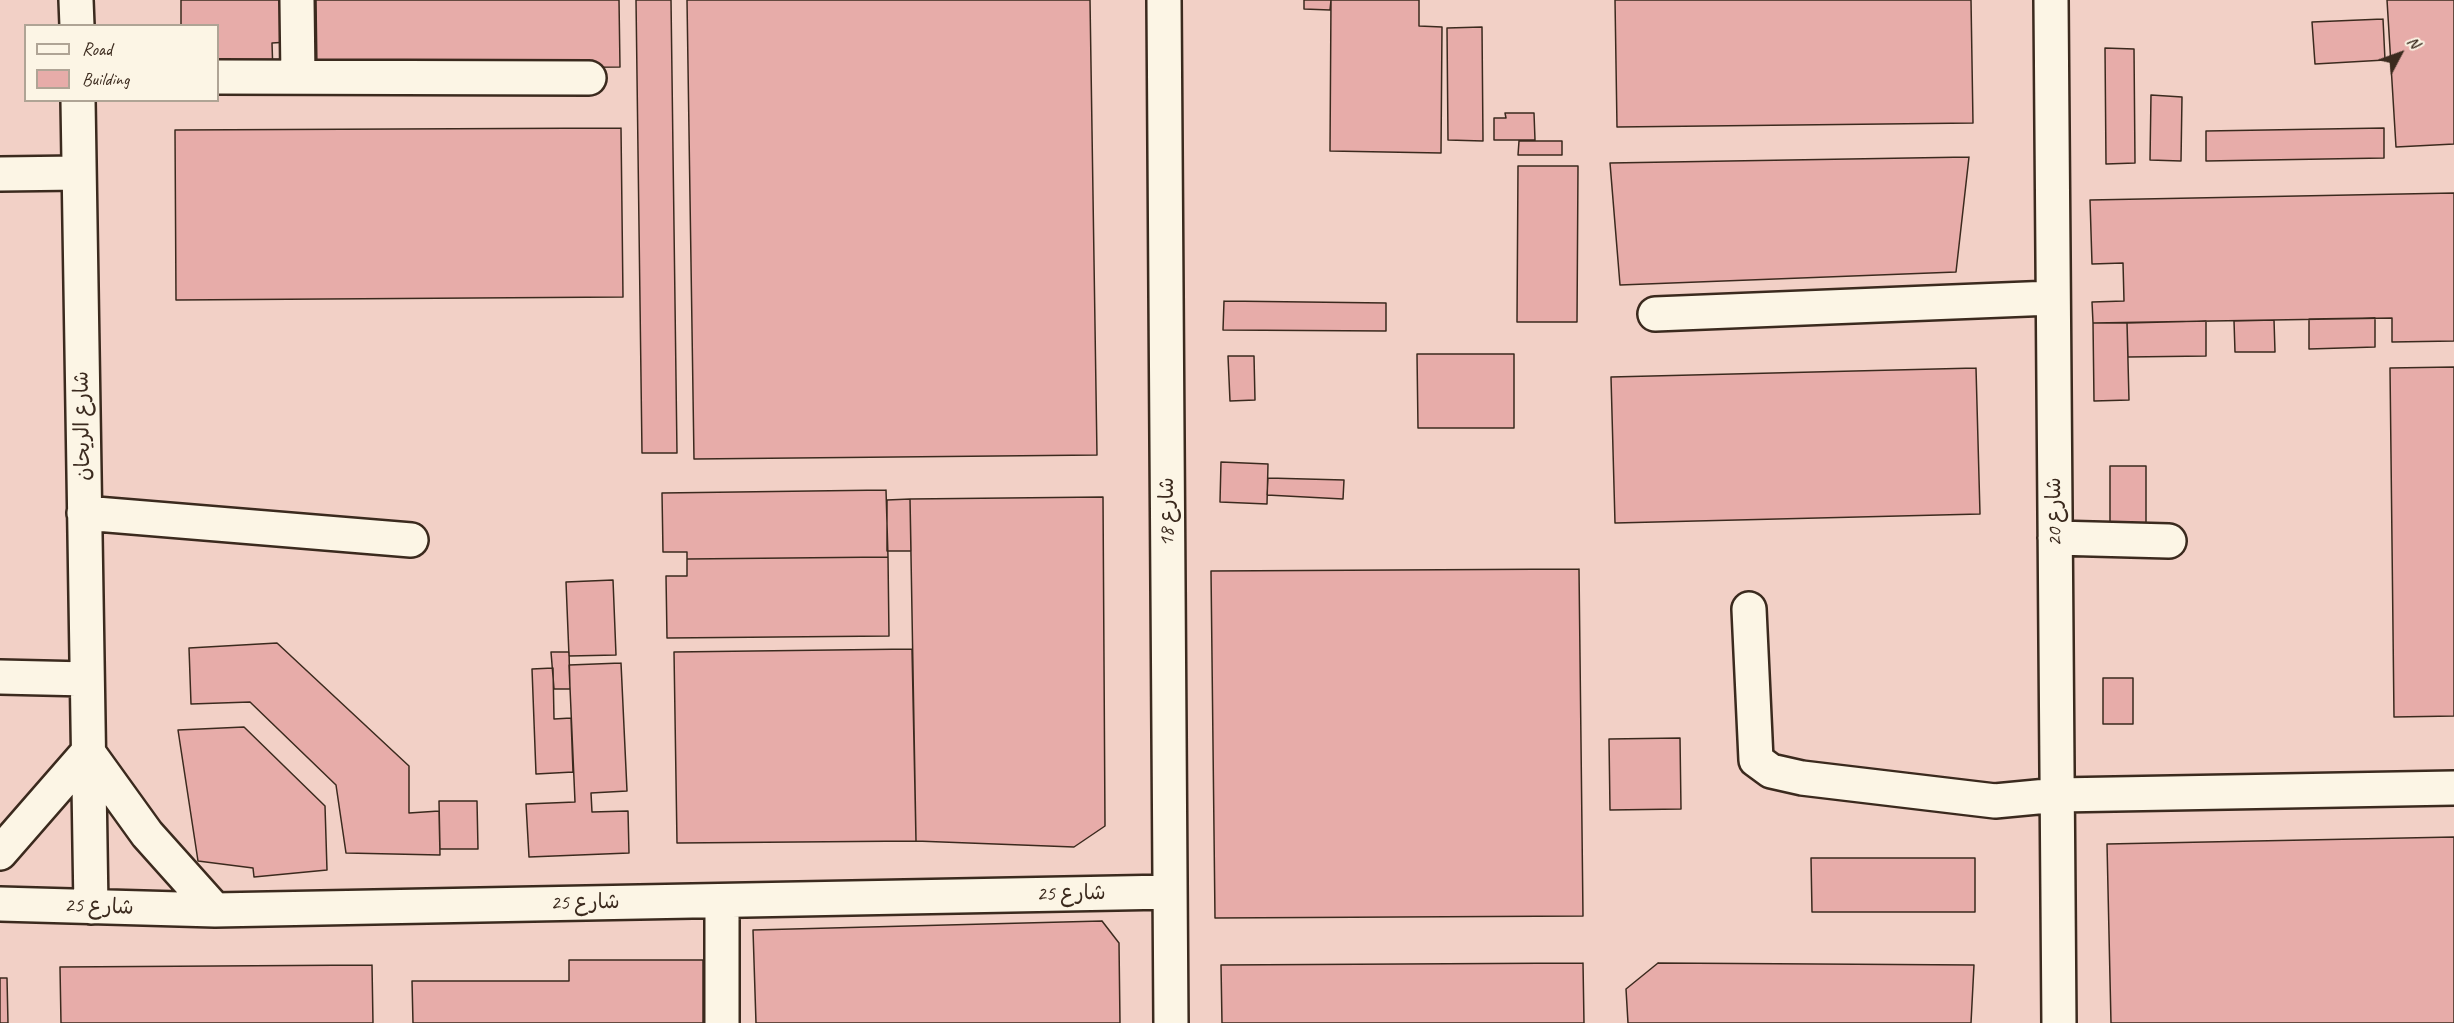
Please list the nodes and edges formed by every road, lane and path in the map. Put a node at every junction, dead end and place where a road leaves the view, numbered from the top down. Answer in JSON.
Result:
{"nodes":[{"id":1,"x":76,"y":0,"type":"edge"},
{"id":2,"x":297,"y":0,"type":"edge"},
{"id":3,"x":1164,"y":0,"type":"edge"},
{"id":4,"x":2051,"y":0,"type":"edge"},
{"id":5,"x":77,"y":24,"type":"edge"},
{"id":6,"x":219,"y":77,"type":"edge"},
{"id":7,"x":298,"y":77,"type":"junction"},
{"id":8,"x":589,"y":78,"type":"dead end"},
{"id":9,"x":78,"y":102,"type":"edge"},
{"id":10,"x":79,"y":173,"type":"junction"},
{"id":11,"x":0,"y":174,"type":"edge"},
{"id":12,"x":2052,"y":298,"type":"junction"},
{"id":13,"x":1655,"y":314,"type":"dead end"},
{"id":14,"x":84,"y":513,"type":"junction"},
{"id":15,"x":2055,"y":538,"type":"junction"},
{"id":16,"x":411,"y":540,"type":"dead end"},
{"id":17,"x":2169,"y":541,"type":"dead end"},
{"id":18,"x":1749,"y":609,"type":"dead end"},
{"id":19,"x":0,"y":677,"type":"edge"},
{"id":20,"x":87,"y":679,"type":"junction"},
{"id":21,"x":88,"y":752,"type":"junction"},
{"id":22,"x":2454,"y":788,"type":"edge"},
{"id":23,"x":2058,"y":795,"type":"junction"},
{"id":24,"x":0,"y":853,"type":"edge"},
{"id":25,"x":1170,"y":892,"type":"junction"},
{"id":26,"x":722,"y":901,"type":"junction"},
{"id":27,"x":0,"y":904,"type":"edge"},
{"id":28,"x":91,"y":907,"type":"junction"},
{"id":29,"x":214,"y":910,"type":"junction"},
{"id":30,"x":722,"y":1023,"type":"edge"},
{"id":31,"x":1171,"y":1023,"type":"edge"},
{"id":32,"x":2059,"y":1023,"type":"edge"}],
"edges":[{"from":1,"to":5,"type":"street"},
{"from":2,"to":7,"type":"street"},
{"from":3,"to":25,"type":"street","name":"شارع 18"},
{"from":4,"to":12,"type":"street","name":"شارع 20"},
{"from":6,"to":7,"type":"street"},
{"from":7,"to":8,"type":"street"},
{"from":9,"to":10,"type":"street","name":"شارع الريحان"},
{"from":10,"to":11,"type":"street"},
{"from":10,"to":14,"type":"street","name":"شارع الريحان"},
{"from":12,"to":13,"type":"street"},
{"from":12,"to":15,"type":"street","name":"شارع 20"},
{"from":14,"to":16,"type":"street"},
{"from":14,"to":20,"type":"street","name":"شارع الريحان"},
{"from":15,"to":17,"type":"street"},
{"from":15,"to":23,"type":"street","name":"شارع 20"},
{"from":18,"to":23,"type":"street"},
{"from":19,"to":20,"type":"street"},
{"from":20,"to":21,"type":"street","name":"شارع الريحان"},
{"from":21,"to":24,"type":"street"},
{"from":21,"to":28,"type":"street","name":"شارع الريحان"},
{"from":21,"to":29,"type":"street"},
{"from":22,"to":23,"type":"street"},
{"from":23,"to":32,"type":"street","name":"شارع 20"},
{"from":25,"to":26,"type":"street","name":"شارع 25"},
{"from":25,"to":31,"type":"street","name":"شارع 18"},
{"from":26,"to":29,"type":"street","name":"شارع 25"},
{"from":26,"to":30,"type":"street"},
{"from":27,"to":28,"type":"street","name":"شارع 25"},
{"from":28,"to":29,"type":"street","name":"شارع 25"}]}
